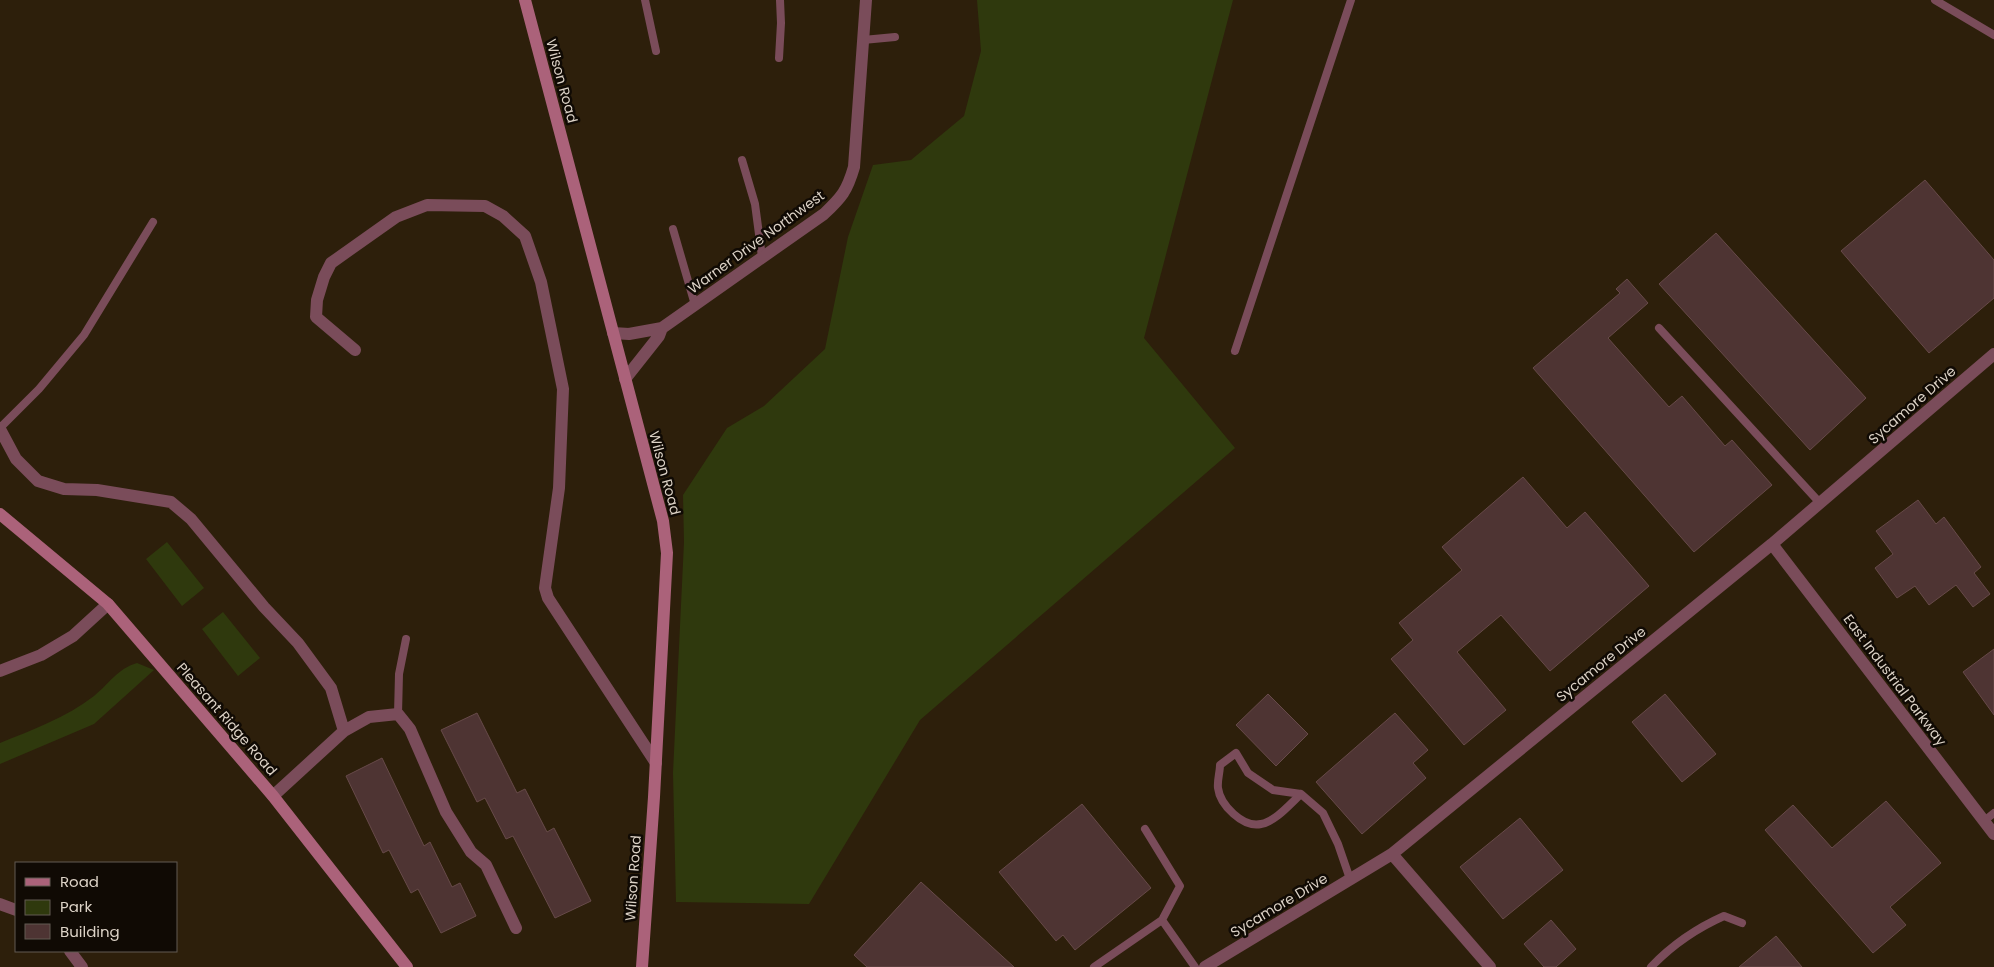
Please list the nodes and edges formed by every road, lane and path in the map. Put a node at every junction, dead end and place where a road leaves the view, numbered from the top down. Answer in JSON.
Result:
{"nodes":[{"id":1,"x":525,"y":0,"type":"edge"},
{"id":2,"x":644,"y":0,"type":"edge"},
{"id":3,"x":780,"y":0,"type":"edge"},
{"id":4,"x":866,"y":0,"type":"edge"},
{"id":5,"x":1351,"y":0,"type":"edge"},
{"id":6,"x":1935,"y":0,"type":"edge"},
{"id":7,"x":1994,"y":35,"type":"edge"},
{"id":8,"x":895,"y":37,"type":"dead end"},
{"id":9,"x":863,"y":40,"type":"junction"},
{"id":10,"x":656,"y":51,"type":"dead end"},
{"id":11,"x":779,"y":58,"type":"dead end"},
{"id":12,"x":742,"y":160,"type":"dead end"},
{"id":13,"x":153,"y":222,"type":"dead end"},
{"id":14,"x":673,"y":229,"type":"dead end"},
{"id":15,"x":762,"y":257,"type":"junction"},
{"id":16,"x":695,"y":305,"type":"junction"},
{"id":17,"x":662,"y":328,"type":"junction"},
{"id":18,"x":1659,"y":328,"type":"dead end"},
{"id":19,"x":613,"y":333,"type":"junction"},
{"id":20,"x":355,"y":350,"type":"dead end"},
{"id":21,"x":1234,"y":351,"type":"dead end"},
{"id":22,"x":1994,"y":354,"type":"edge"},
{"id":23,"x":625,"y":379,"type":"junction"},
{"id":24,"x":0,"y":428,"type":"edge"},
{"id":25,"x":1820,"y":503,"type":"junction"},
{"id":26,"x":0,"y":514,"type":"edge"},
{"id":27,"x":1772,"y":544,"type":"junction"},
{"id":28,"x":108,"y":604,"type":"junction"},
{"id":29,"x":406,"y":639,"type":"dead end"},
{"id":30,"x":0,"y":671,"type":"edge"},
{"id":31,"x":398,"y":714,"type":"junction"},
{"id":32,"x":344,"y":731,"type":"junction"},
{"id":33,"x":656,"y":763,"type":"junction"},
{"id":34,"x":1301,"y":794,"type":"junction"},
{"id":35,"x":272,"y":796,"type":"junction"},
{"id":36,"x":1994,"y":813,"type":"edge"},
{"id":37,"x":1984,"y":821,"type":"junction"},
{"id":38,"x":1145,"y":829,"type":"dead end"},
{"id":39,"x":1994,"y":834,"type":"edge"},
{"id":40,"x":1392,"y":854,"type":"junction"},
{"id":41,"x":1350,"y":879,"type":"junction"},
{"id":42,"x":0,"y":904,"type":"edge"},
{"id":43,"x":15,"y":910,"type":"edge"},
{"id":44,"x":1162,"y":920,"type":"junction"},
{"id":45,"x":1742,"y":924,"type":"dead end"},
{"id":46,"x":516,"y":928,"type":"dead end"},
{"id":47,"x":71,"y":952,"type":"edge"},
{"id":48,"x":82,"y":967,"type":"edge"},
{"id":49,"x":407,"y":967,"type":"edge"},
{"id":50,"x":642,"y":967,"type":"edge"},
{"id":51,"x":1094,"y":967,"type":"edge"},
{"id":52,"x":1195,"y":967,"type":"edge"},
{"id":53,"x":1205,"y":967,"type":"edge"},
{"id":54,"x":1490,"y":967,"type":"edge"},
{"id":55,"x":1651,"y":967,"type":"edge"}],
"edges":[{"from":1,"to":19,"type":"street","name":"Wilson Road"},
{"from":2,"to":10,"type":"lane"},
{"from":3,"to":11,"type":"lane"},
{"from":4,"to":9,"type":"street","name":"Warner Drive Northwest"},
{"from":5,"to":21,"type":"lane"},
{"from":6,"to":7,"type":"lane"},
{"from":8,"to":9,"type":"lane"},
{"from":9,"to":15,"type":"street","name":"Warner Drive Northwest"},
{"from":12,"to":15,"type":"lane"},
{"from":13,"to":24,"type":"lane"},
{"from":14,"to":16,"type":"lane"},
{"from":15,"to":16,"type":"street","name":"Warner Drive Northwest"},
{"from":16,"to":17,"type":"street","name":"Warner Drive Northwest"},
{"from":17,"to":19,"type":"street","name":"Warner Drive Northwest"},
{"from":17,"to":23,"type":"street"},
{"from":18,"to":25,"type":"lane"},
{"from":19,"to":23,"type":"street","name":"Wilson Road"},
{"from":20,"to":33,"type":"street"},
{"from":22,"to":25,"type":"street","name":"Sycamore Drive"},
{"from":23,"to":33,"type":"street","name":"Wilson Road"},
{"from":24,"to":32,"type":"street"},
{"from":25,"to":27,"type":"street","name":"Sycamore Drive"},
{"from":26,"to":28,"type":"street","name":"Pleasant Ridge Road"},
{"from":27,"to":37,"type":"street","name":"East Industrial Parkway"},
{"from":27,"to":40,"type":"street","name":"Sycamore Drive"},
{"from":28,"to":30,"type":"street"},
{"from":28,"to":35,"type":"street","name":"Pleasant Ridge Road"},
{"from":29,"to":31,"type":"lane"},
{"from":31,"to":32,"type":"street"},
{"from":31,"to":46,"type":"street"},
{"from":32,"to":35,"type":"street"},
{"from":33,"to":50,"type":"street","name":"Wilson Road"},
{"from":34,"to":34,"type":"lane"},
{"from":34,"to":41,"type":"lane"},
{"from":35,"to":49,"type":"street","name":"Pleasant Ridge Road"},
{"from":36,"to":37,"type":"lane"},
{"from":37,"to":39,"type":"street","name":"East Industrial Parkway"},
{"from":38,"to":44,"type":"lane"},
{"from":40,"to":41,"type":"street","name":"Sycamore Drive"},
{"from":40,"to":54,"type":"street"},
{"from":41,"to":53,"type":"street","name":"Sycamore Drive"},
{"from":42,"to":43,"type":"street"},
{"from":44,"to":51,"type":"lane"},
{"from":44,"to":52,"type":"lane"},
{"from":45,"to":55,"type":"lane"},
{"from":47,"to":48,"type":"street"}]}
